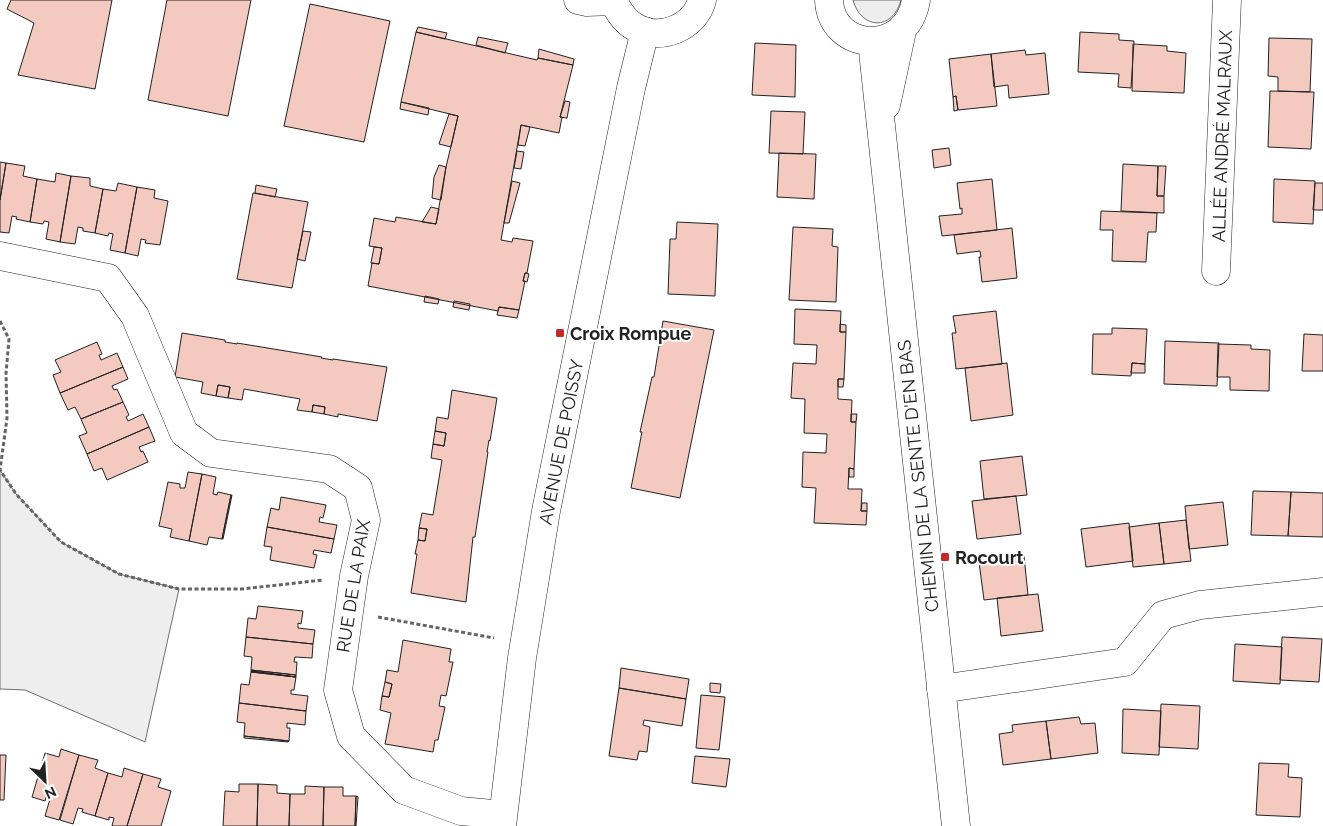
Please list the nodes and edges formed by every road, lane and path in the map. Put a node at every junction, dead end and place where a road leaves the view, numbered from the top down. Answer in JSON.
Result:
{"nodes":[{"id":1,"x":578,"y":0,"type":"edge"},
{"id":2,"x":613,"y":0,"type":"edge"},
{"id":3,"x":702,"y":0,"type":"edge"},
{"id":4,"x":829,"y":0,"type":"edge"},
{"id":5,"x":916,"y":0,"type":"edge"},
{"id":6,"x":1228,"y":0,"type":"edge"},
{"id":7,"x":646,"y":31,"type":"junction"},
{"id":8,"x":902,"y":31,"type":"junction"},
{"id":9,"x":872,"y":42,"type":"junction"},
{"id":10,"x":882,"y":126,"type":"junction"},
{"id":11,"x":0,"y":256,"type":"edge"},
{"id":12,"x":1216,"y":271,"type":"dead end"},
{"id":13,"x":0,"y":320,"type":"edge"},
{"id":14,"x":0,"y":470,"type":"edge"},
{"id":15,"x":354,"y":576,"type":"junction"},
{"id":16,"x":1323,"y":592,"type":"edge"},
{"id":17,"x":350,"y":612,"type":"junction"},
{"id":18,"x":501,"y":640,"type":"dead end"},
{"id":19,"x":941,"y":689,"type":"junction"},
{"id":20,"x":503,"y":821,"type":"edge"},
{"id":21,"x":956,"y":826,"type":"edge"}],
"edges":[{"from":1,"to":2,"type":"street"},
{"from":2,"to":7,"type":"street"},
{"from":3,"to":7,"type":"street"},
{"from":4,"to":9,"type":"street"},
{"from":5,"to":8,"type":"street","name":"CHEMIN DE LA SENTE D'EN BAS"},
{"from":6,"to":12,"type":"street","name":"ALLÉE ANDRÉ MALRAUX"},
{"from":7,"to":20,"type":"street","name":"AVENUE DE POISSY"},
{"from":8,"to":9,"type":"street"},
{"from":8,"to":10,"type":"street","name":"CHEMIN DE LA SENTE D'EN BAS"},
{"from":9,"to":10,"type":"street","name":"CHEMIN DE LA SENTE D'EN BAS"},
{"from":10,"to":19,"type":"street","name":"CHEMIN DE LA SENTE D'EN BAS"},
{"from":11,"to":15,"type":"street","name":"RUE DE LA PAIX"},
{"from":13,"to":14,"type":"path"},
{"from":14,"to":15,"type":"path"},
{"from":15,"to":17,"type":"street","name":"RUE DE LA PAIX"},
{"from":16,"to":19,"type":"street"},
{"from":17,"to":18,"type":"path"},
{"from":17,"to":20,"type":"street","name":"RUE DE LA PAIX"},
{"from":19,"to":21,"type":"street","name":"CHEMIN DE LA SENTE D'EN BAS"}]}
